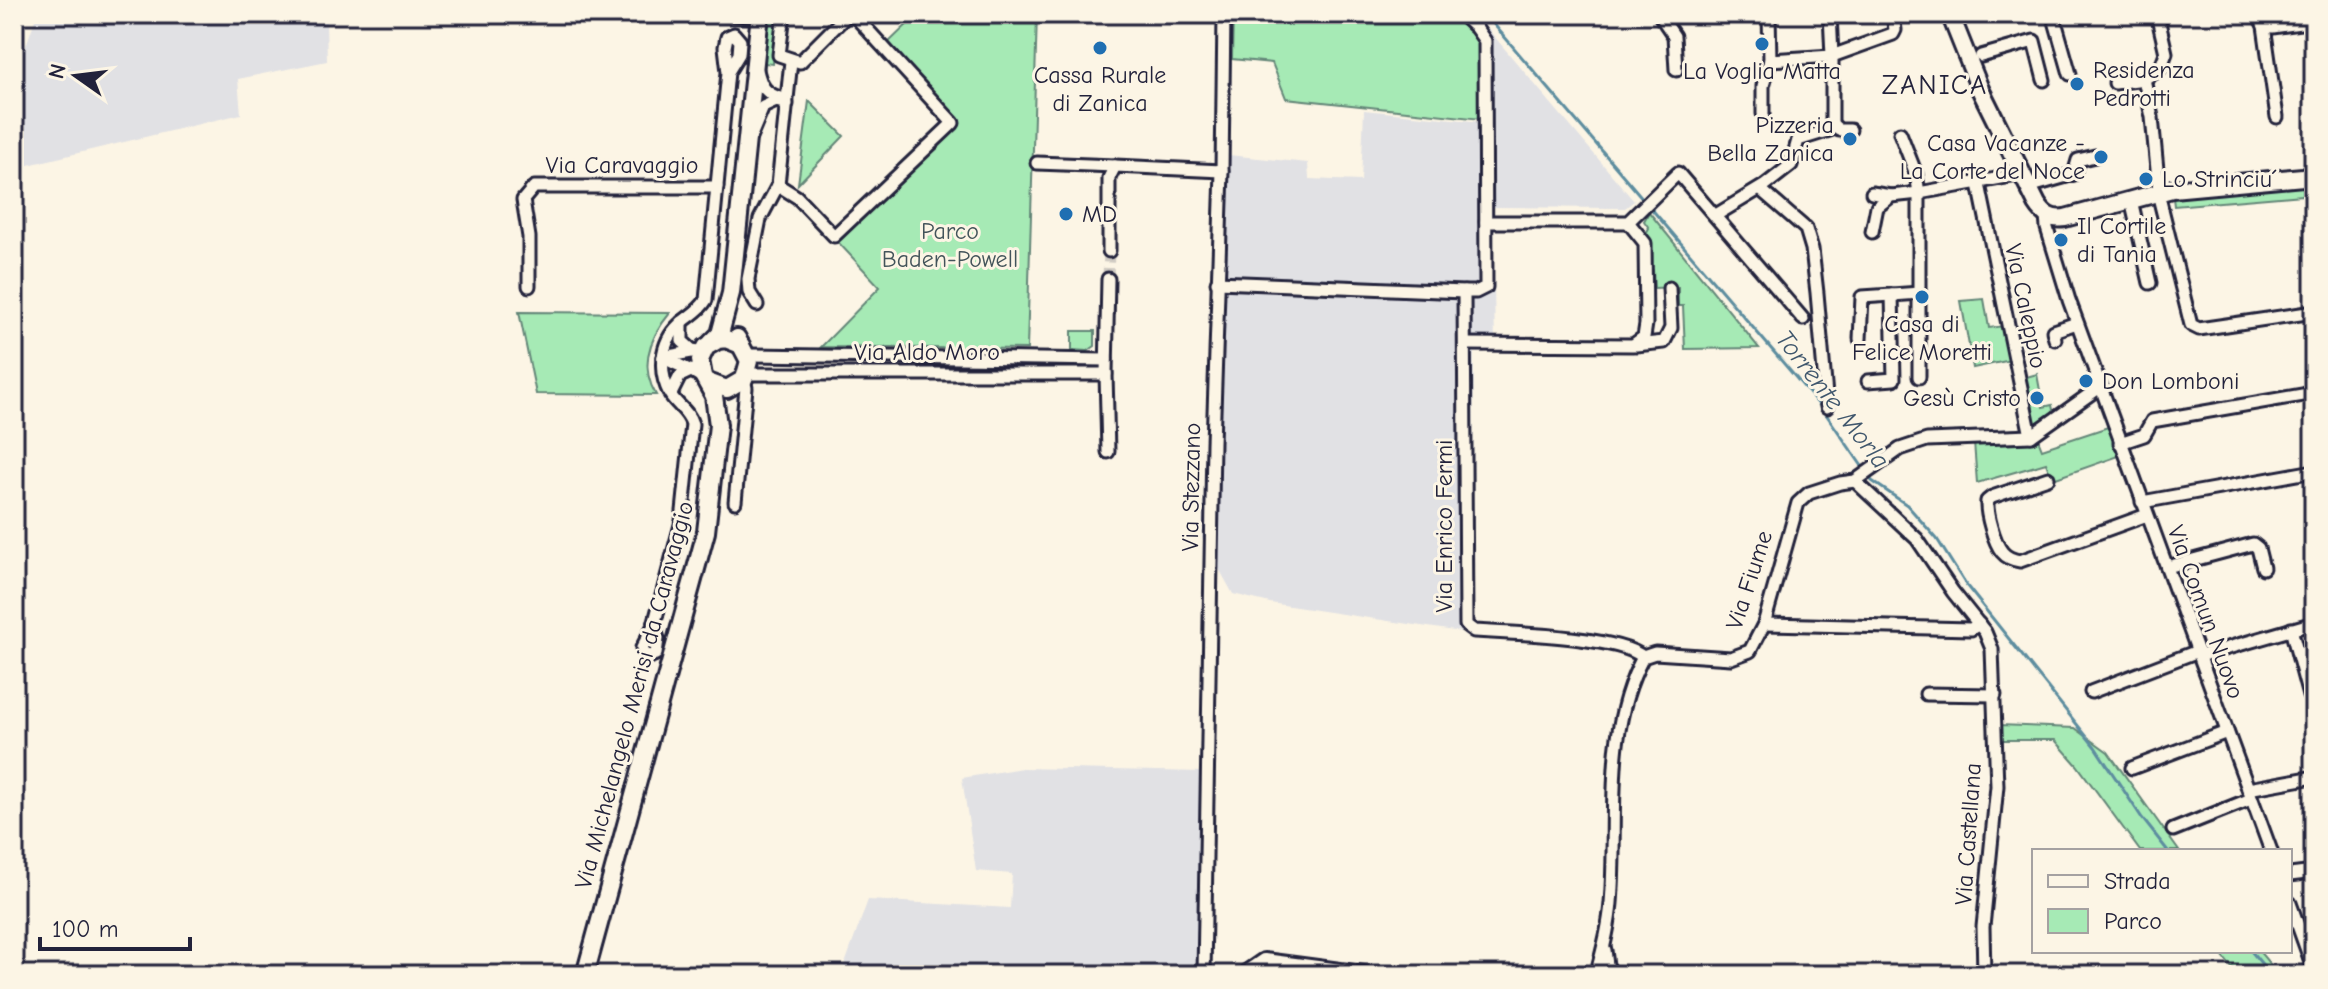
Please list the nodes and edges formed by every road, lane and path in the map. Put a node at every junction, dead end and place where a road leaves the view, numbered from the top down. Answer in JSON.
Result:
{"nodes":[{"id":1,"x":725,"y":14,"type":"edge"},
{"id":2,"x":784,"y":14,"type":"edge"},
{"id":3,"x":851,"y":14,"type":"edge"},
{"id":4,"x":1224,"y":14,"type":"edge"},
{"id":5,"x":1461,"y":14,"type":"edge"},
{"id":6,"x":1659,"y":14,"type":"edge"},
{"id":7,"x":1769,"y":14,"type":"edge"},
{"id":8,"x":1830,"y":14,"type":"edge"},
{"id":9,"x":1893,"y":14,"type":"edge"},
{"id":10,"x":1950,"y":14,"type":"edge"},
{"id":11,"x":2053,"y":14,"type":"edge"},
{"id":12,"x":2157,"y":14,"type":"edge"},
{"id":13,"x":2258,"y":14,"type":"edge"},
{"id":14,"x":760,"y":15,"type":"edge"},
{"id":15,"x":2314,"y":21,"type":"edge"},
{"id":16,"x":2264,"y":26,"type":"junction"},
{"id":17,"x":1832,"y":56,"type":"junction"},
{"id":18,"x":1974,"y":59,"type":"junction"},
{"id":19,"x":1770,"y":60,"type":"junction"},
{"id":20,"x":791,"y":61,"type":"junction"},
{"id":21,"x":756,"y":66,"type":"junction"},
{"id":22,"x":1676,"y":70,"type":"dead end"},
{"id":23,"x":728,"y":72,"type":"dead end"},
{"id":24,"x":2070,"y":74,"type":"dead end"},
{"id":25,"x":2144,"y":79,"type":"junction"},
{"id":26,"x":2044,"y":80,"type":"dead end"},
{"id":27,"x":2115,"y":83,"type":"dead end"},
{"id":28,"x":787,"y":102,"type":"junction"},
{"id":29,"x":1763,"y":114,"type":"dead end"},
{"id":30,"x":2277,"y":117,"type":"dead end"},
{"id":31,"x":1828,"y":129,"type":"junction"},
{"id":32,"x":1850,"y":130,"type":"dead end"},
{"id":33,"x":1900,"y":133,"type":"dead end"},
{"id":34,"x":746,"y":145,"type":"junction"},
{"id":35,"x":2095,"y":156,"type":"dead end"},
{"id":36,"x":1037,"y":163,"type":"dead end"},
{"id":37,"x":1115,"y":166,"type":"junction"},
{"id":38,"x":1222,"y":171,"type":"junction"},
{"id":39,"x":2314,"y":176,"type":"edge"},
{"id":40,"x":2025,"y":181,"type":"junction"},
{"id":41,"x":1979,"y":184,"type":"junction"},
{"id":42,"x":778,"y":185,"type":"junction"},
{"id":43,"x":717,"y":187,"type":"junction"},
{"id":44,"x":1760,"y":189,"type":"junction"},
{"id":45,"x":2158,"y":192,"type":"junction"},
{"id":46,"x":1872,"y":193,"type":"dead end"},
{"id":47,"x":1919,"y":193,"type":"junction"},
{"id":48,"x":1891,"y":196,"type":"junction"},
{"id":49,"x":2131,"y":200,"type":"junction"},
{"id":50,"x":1716,"y":215,"type":"junction"},
{"id":51,"x":2046,"y":216,"type":"junction"},
{"id":52,"x":1486,"y":222,"type":"junction"},
{"id":53,"x":1628,"y":222,"type":"junction"},
{"id":54,"x":1872,"y":232,"type":"dead end"},
{"id":55,"x":1109,"y":251,"type":"tunnel mouth"},
{"id":56,"x":1108,"y":279,"type":"tunnel mouth"},
{"id":57,"x":1217,"y":282,"type":"junction"},
{"id":58,"x":2150,"y":283,"type":"dead end"},
{"id":59,"x":529,"y":286,"type":"dead end"},
{"id":60,"x":1669,"y":288,"type":"dead end"},
{"id":61,"x":1464,"y":292,"type":"junction"},
{"id":62,"x":731,"y":293,"type":"junction"},
{"id":63,"x":1920,"y":293,"type":"junction"},
{"id":64,"x":1892,"y":295,"type":"junction"},
{"id":65,"x":757,"y":305,"type":"dead end"},
{"id":66,"x":2314,"y":312,"type":"edge"},
{"id":67,"x":1803,"y":319,"type":"dead end"},
{"id":68,"x":682,"y":322,"type":"junction"},
{"id":69,"x":2077,"y":323,"type":"junction"},
{"id":70,"x":1860,"y":339,"type":"dead end"},
{"id":71,"x":2055,"y":339,"type":"dead end"},
{"id":72,"x":1465,"y":344,"type":"junction"},
{"id":73,"x":1633,"y":345,"type":"junction"},
{"id":74,"x":704,"y":349,"type":"junction"},
{"id":75,"x":744,"y":350,"type":"junction"},
{"id":76,"x":663,"y":357,"type":"junction"},
{"id":77,"x":1106,"y":360,"type":"junction"},
{"id":78,"x":693,"y":370,"type":"junction"},
{"id":79,"x":1106,"y":374,"type":"junction"},
{"id":80,"x":1919,"y":377,"type":"dead end"},
{"id":81,"x":742,"y":380,"type":"junction"},
{"id":82,"x":1868,"y":381,"type":"dead end"},
{"id":83,"x":708,"y":382,"type":"junction"},
{"id":84,"x":2100,"y":387,"type":"junction"},
{"id":85,"x":2314,"y":393,"type":"edge"},
{"id":86,"x":670,"y":394,"type":"junction"},
{"id":87,"x":1827,"y":407,"type":"dead end"},
{"id":88,"x":718,"y":425,"type":"junction"},
{"id":89,"x":2031,"y":436,"type":"junction"},
{"id":90,"x":2120,"y":443,"type":"junction"},
{"id":91,"x":1108,"y":452,"type":"dead end"},
{"id":92,"x":2314,"y":471,"type":"edge"},
{"id":93,"x":2048,"y":478,"type":"dead end"},
{"id":94,"x":1857,"y":480,"type":"junction"},
{"id":95,"x":735,"y":502,"type":"dead end"},
{"id":96,"x":2142,"y":502,"type":"junction"},
{"id":97,"x":2147,"y":515,"type":"junction"},
{"id":98,"x":2167,"y":567,"type":"junction"},
{"id":99,"x":2263,"y":568,"type":"dead end"},
{"id":100,"x":2314,"y":623,"type":"edge"},
{"id":101,"x":1764,"y":624,"type":"junction"},
{"id":102,"x":1979,"y":624,"type":"junction"},
{"id":103,"x":654,"y":625,"type":"dead end"},
{"id":104,"x":2291,"y":629,"type":"junction"},
{"id":105,"x":2199,"y":654,"type":"junction"},
{"id":106,"x":1643,"y":657,"type":"junction"},
{"id":107,"x":2091,"y":692,"type":"dead end"},
{"id":108,"x":1926,"y":694,"type":"dead end"},
{"id":109,"x":1995,"y":695,"type":"junction"},
{"id":110,"x":2309,"y":696,"type":"dead end"},
{"id":111,"x":2227,"y":732,"type":"junction"},
{"id":112,"x":2132,"y":768,"type":"dead end"},
{"id":113,"x":2314,"y":777,"type":"edge"},
{"id":114,"x":2249,"y":794,"type":"junction"},
{"id":115,"x":2173,"y":830,"type":"dead end"},
{"id":116,"x":2270,"y":849,"type":"edge"},
{"id":117,"x":2314,"y":872,"type":"edge"},
{"id":118,"x":2292,"y":875,"type":"edge"},
{"id":119,"x":2292,"y":907,"type":"edge"},
{"id":120,"x":2308,"y":938,"type":"edge"},
{"id":121,"x":1604,"y":946,"type":"junction"},
{"id":122,"x":2314,"y":970,"type":"edge"},
{"id":123,"x":585,"y":975,"type":"edge"},
{"id":124,"x":1204,"y":975,"type":"edge"},
{"id":125,"x":1245,"y":975,"type":"edge"},
{"id":126,"x":1363,"y":975,"type":"edge"},
{"id":127,"x":1596,"y":975,"type":"edge"},
{"id":128,"x":1613,"y":975,"type":"edge"},
{"id":129,"x":1984,"y":975,"type":"edge"}],
"edges":[{"from":1,"to":14,"type":"street"},
{"from":2,"to":20,"type":"street"},
{"from":3,"to":20,"type":"street"},
{"from":3,"to":42,"type":"street"},
{"from":4,"to":38,"type":"street","name":"Via Stezzano"},
{"from":5,"to":52,"type":"street"},
{"from":6,"to":22,"type":"street"},
{"from":7,"to":19,"type":"street"},
{"from":8,"to":17,"type":"street"},
{"from":9,"to":17,"type":"street"},
{"from":10,"to":18,"type":"street"},
{"from":11,"to":24,"type":"street"},
{"from":12,"to":25,"type":"street"},
{"from":13,"to":16,"type":"street"},
{"from":14,"to":21,"type":"street","name":"Via Michelangelo Merisi da Caravaggio"},
{"from":15,"to":16,"type":"street"},
{"from":16,"to":30,"type":"street"},
{"from":17,"to":19,"type":"street"},
{"from":17,"to":31,"type":"street"},
{"from":18,"to":26,"type":"street"},
{"from":18,"to":40,"type":"street"},
{"from":19,"to":29,"type":"street"},
{"from":20,"to":28,"type":"street"},
{"from":21,"to":28,"type":"street"},
{"from":21,"to":34,"type":"street","name":"Via Michelangelo Merisi da Caravaggio"},
{"from":23,"to":43,"type":"street"},
{"from":25,"to":27,"type":"street"},
{"from":25,"to":45,"type":"street"},
{"from":28,"to":34,"type":"street"},
{"from":28,"to":42,"type":"street"},
{"from":31,"to":32,"type":"street"},
{"from":31,"to":44,"type":"street"},
{"from":33,"to":47,"type":"street"},
{"from":34,"to":62,"type":"street","name":"Via Michelangelo Merisi da Caravaggio"},
{"from":35,"to":40,"type":"street"},
{"from":36,"to":37,"type":"street"},
{"from":37,"to":38,"type":"street"},
{"from":37,"to":55,"type":"street"},
{"from":38,"to":57,"type":"street","name":"Via Stezzano"},
{"from":39,"to":45,"type":"street"},
{"from":40,"to":41,"type":"street"},
{"from":40,"to":51,"type":"street"},
{"from":41,"to":47,"type":"street"},
{"from":41,"to":89,"type":"street","name":"Via Caleppio"},
{"from":42,"to":65,"type":"street"},
{"from":43,"to":59,"type":"street","name":"Via Caravaggio"},
{"from":43,"to":68,"type":"street"},
{"from":44,"to":50,"type":"street"},
{"from":44,"to":87,"type":"street"},
{"from":45,"to":49,"type":"street"},
{"from":45,"to":66,"type":"street"},
{"from":46,"to":48,"type":"street"},
{"from":47,"to":48,"type":"street"},
{"from":47,"to":63,"type":"street"},
{"from":48,"to":54,"type":"street"},
{"from":49,"to":51,"type":"street"},
{"from":49,"to":58,"type":"street"},
{"from":50,"to":53,"type":"street"},
{"from":50,"to":67,"type":"street"},
{"from":51,"to":69,"type":"street","name":"Via Comun Nuovo"},
{"from":52,"to":53,"type":"street"},
{"from":52,"to":61,"type":"street"},
{"from":53,"to":73,"type":"street"},
{"from":56,"to":77,"type":"street"},
{"from":57,"to":61,"type":"street"},
{"from":57,"to":124,"type":"street","name":"Via Stezzano"},
{"from":60,"to":73,"type":"street"},
{"from":61,"to":72,"type":"street","name":"Via Enrico Fermi"},
{"from":62,"to":74,"type":"street","name":"Via Michelangelo Merisi da Caravaggio"},
{"from":62,"to":75,"type":"street","name":"Via Michelangelo Merisi da Caravaggio"},
{"from":63,"to":64,"type":"street"},
{"from":63,"to":80,"type":"street"},
{"from":64,"to":70,"type":"street"},
{"from":64,"to":82,"type":"street"},
{"from":68,"to":74,"type":"street"},
{"from":68,"to":76,"type":"street"},
{"from":69,"to":71,"type":"street"},
{"from":69,"to":84,"type":"street","name":"Via Comun Nuovo"},
{"from":72,"to":73,"type":"street"},
{"from":72,"to":106,"type":"street","name":"Via Enrico Fermi"},
{"from":74,"to":75,"type":"street"},
{"from":74,"to":76,"type":"street"},
{"from":74,"to":83,"type":"street","name":"Via Michelangelo Merisi da Caravaggio"},
{"from":75,"to":77,"type":"street","name":"Via Aldo Moro"},
{"from":75,"to":81,"type":"street","name":"Via Michelangelo Merisi da Caravaggio"},
{"from":76,"to":78,"type":"street"},
{"from":76,"to":86,"type":"street"},
{"from":77,"to":79,"type":"street"},
{"from":78,"to":83,"type":"street"},
{"from":78,"to":86,"type":"street"},
{"from":79,"to":81,"type":"street","name":"Via Aldo Moro"},
{"from":79,"to":91,"type":"street"},
{"from":81,"to":83,"type":"street"},
{"from":81,"to":88,"type":"street","name":"Via Michelangelo Merisi da Caravaggio"},
{"from":81,"to":95,"type":"street","name":"Via Michelangelo Merisi da Caravaggio"},
{"from":83,"to":88,"type":"street","name":"Via Michelangelo Merisi da Caravaggio"},
{"from":84,"to":89,"type":"street"},
{"from":84,"to":90,"type":"street","name":"Via Comun Nuovo"},
{"from":85,"to":90,"type":"street"},
{"from":86,"to":103,"type":"street"},
{"from":88,"to":123,"type":"street","name":"Via Michelangelo Merisi da Caravaggio"},
{"from":89,"to":94,"type":"street","name":"Via Fiume"},
{"from":90,"to":96,"type":"street","name":"Via Comun Nuovo"},
{"from":92,"to":96,"type":"street"},
{"from":93,"to":97,"type":"street"},
{"from":94,"to":101,"type":"street","name":"Via Fiume"},
{"from":94,"to":102,"type":"street","name":"Via Castellana"},
{"from":96,"to":97,"type":"street","name":"Via Comun Nuovo"},
{"from":97,"to":98,"type":"street","name":"Via Comun Nuovo"},
{"from":98,"to":99,"type":"street"},
{"from":98,"to":105,"type":"street","name":"Via Comun Nuovo"},
{"from":100,"to":104,"type":"street"},
{"from":101,"to":102,"type":"street"},
{"from":101,"to":106,"type":"street","name":"Via Fiume"},
{"from":102,"to":109,"type":"street","name":"Via Castellana"},
{"from":104,"to":105,"type":"street"},
{"from":104,"to":110,"type":"street"},
{"from":105,"to":107,"type":"street"},
{"from":105,"to":111,"type":"street","name":"Via Comun Nuovo"},
{"from":106,"to":121,"type":"street"},
{"from":108,"to":109,"type":"street"},
{"from":109,"to":129,"type":"street","name":"Via Castellana"},
{"from":111,"to":112,"type":"street"},
{"from":111,"to":114,"type":"street","name":"Via Comun Nuovo"},
{"from":113,"to":114,"type":"street"},
{"from":114,"to":115,"type":"street"},
{"from":114,"to":116,"type":"street","name":"Via Comun Nuovo"},
{"from":117,"to":118,"type":"street"},
{"from":119,"to":120,"type":"street"},
{"from":120,"to":122,"type":"street"},
{"from":121,"to":127,"type":"street"},
{"from":121,"to":128,"type":"street"},
{"from":125,"to":126,"type":"street"}]}
